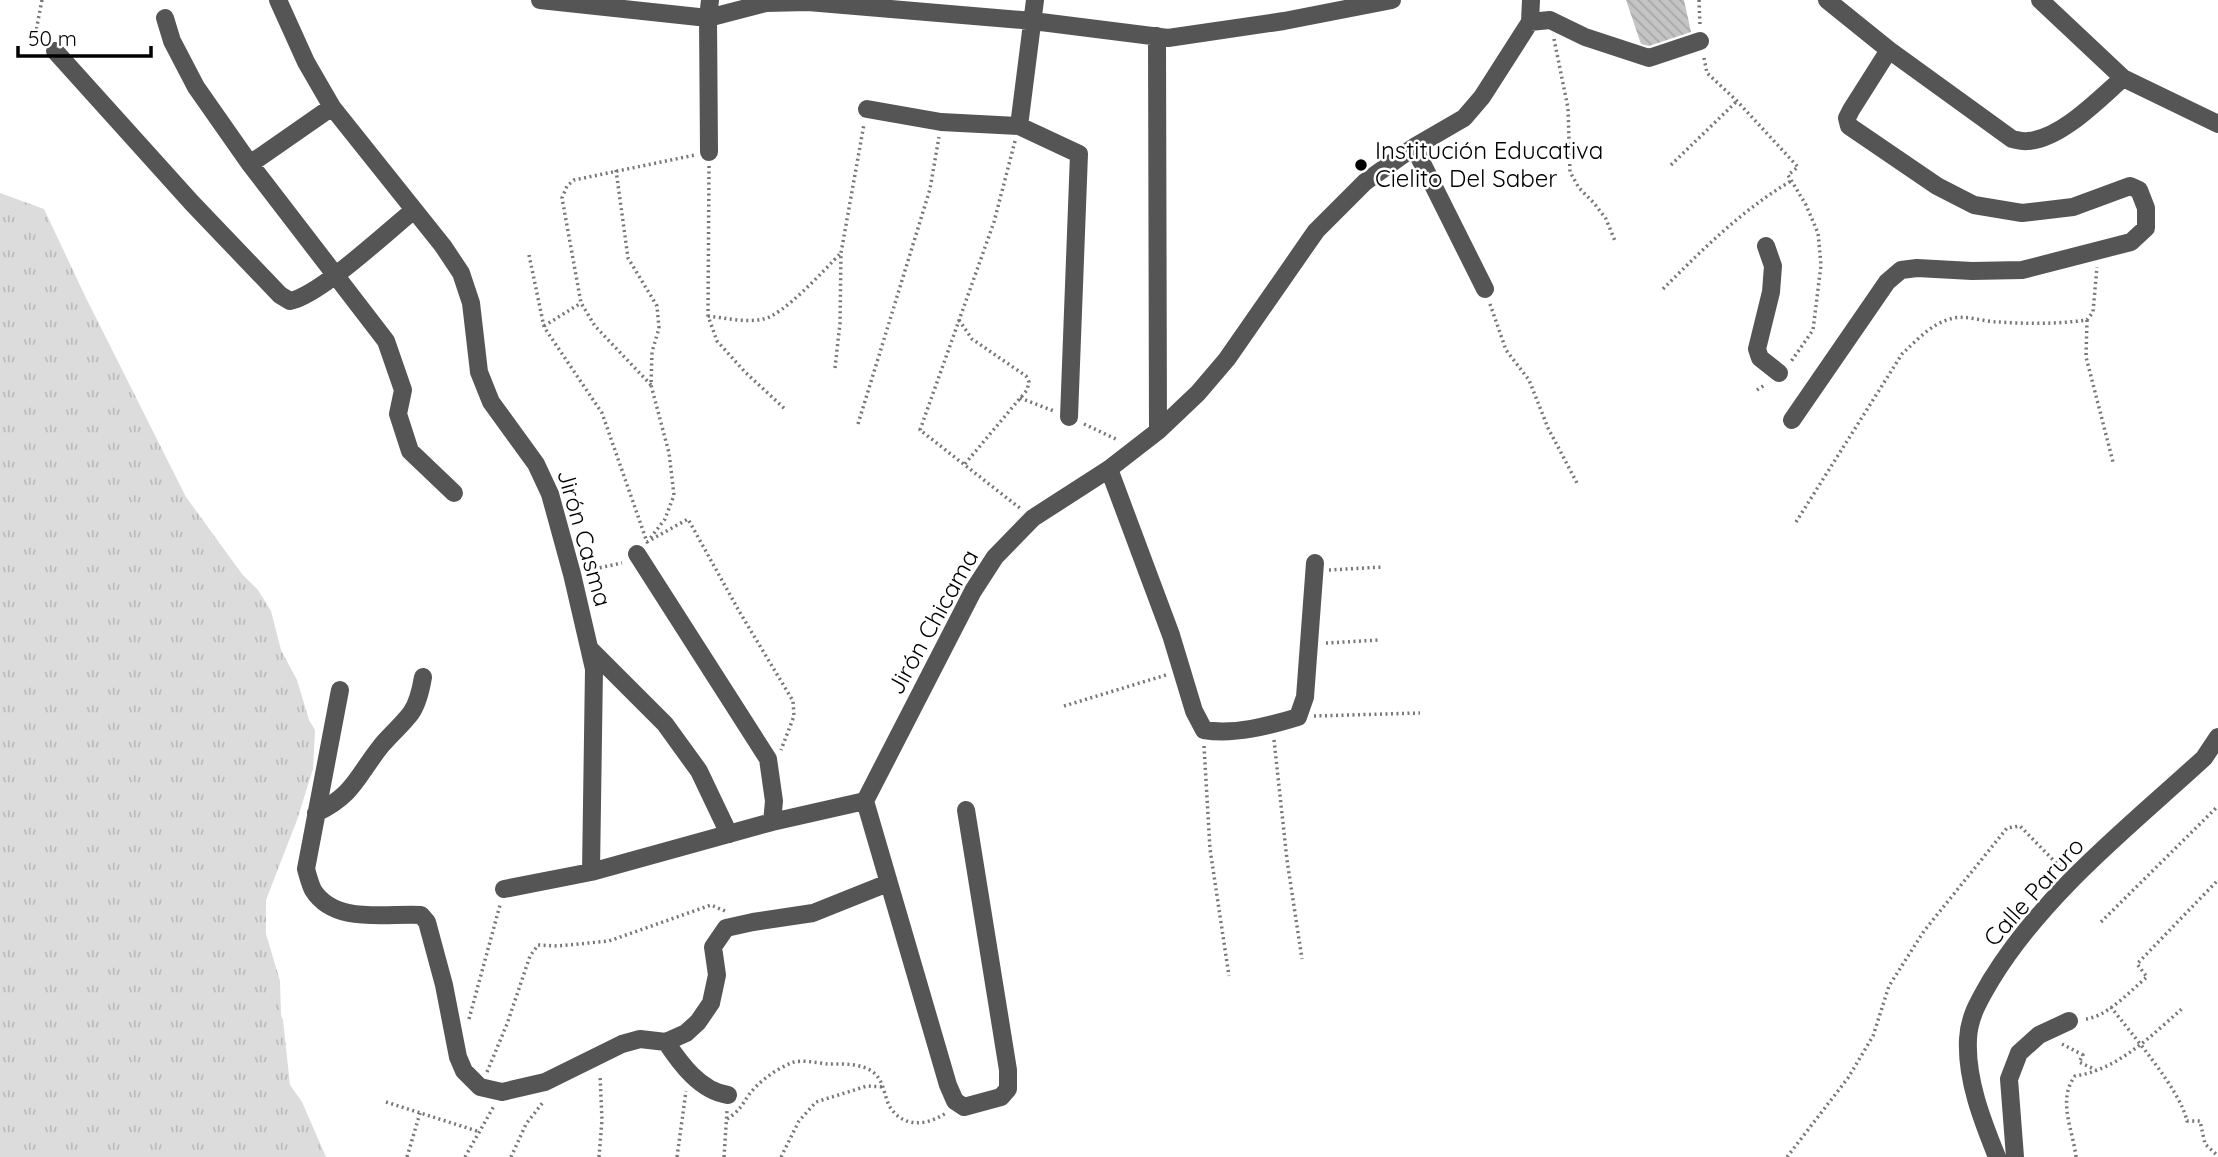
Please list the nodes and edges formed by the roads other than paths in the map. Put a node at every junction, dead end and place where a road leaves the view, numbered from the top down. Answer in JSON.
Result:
{"nodes":[{"id":1,"x":278,"y":0,"type":"edge"},
{"id":2,"x":540,"y":0,"type":"edge"},
{"id":3,"x":1035,"y":0,"type":"edge"},
{"id":4,"x":1392,"y":0,"type":"edge"},
{"id":5,"x":1531,"y":0,"type":"edge"},
{"id":6,"x":1827,"y":0,"type":"edge"},
{"id":7,"x":2040,"y":0,"type":"edge"},
{"id":8,"x":905,"y":5,"type":"edge"},
{"id":9,"x":709,"y":9,"type":"edge"},
{"id":10,"x":165,"y":18,"type":"dead end"},
{"id":11,"x":1034,"y":20,"type":"junction"},
{"id":12,"x":1530,"y":22,"type":"junction"},
{"id":13,"x":1157,"y":36,"type":"junction"},
{"id":14,"x":1700,"y":41,"type":"road end"},
{"id":15,"x":1889,"y":50,"type":"junction"},
{"id":16,"x":55,"y":51,"type":"road end"},
{"id":17,"x":2123,"y":78,"type":"junction"},
{"id":18,"x":332,"y":107,"type":"junction"},
{"id":19,"x":867,"y":109,"type":"road end"},
{"id":20,"x":2218,"y":124,"type":"edge"},
{"id":21,"x":1019,"y":126,"type":"junction"},
{"id":22,"x":1414,"y":147,"type":"junction"},
{"id":23,"x":709,"y":152,"type":"road end"},
{"id":24,"x":250,"y":164,"type":"junction"},
{"id":25,"x":414,"y":210,"type":"junction"},
{"id":26,"x":1766,"y":246,"type":"dead end"},
{"id":27,"x":335,"y":275,"type":"junction"},
{"id":28,"x":1485,"y":289,"type":"road end"},
{"id":29,"x":1779,"y":373,"type":"road end"},
{"id":30,"x":1069,"y":417,"type":"dead end"},
{"id":31,"x":1792,"y":420,"type":"dead end"},
{"id":32,"x":1158,"y":431,"type":"junction"},
{"id":33,"x":1109,"y":470,"type":"junction"},
{"id":34,"x":454,"y":493,"type":"dead end"},
{"id":35,"x":642,"y":548,"type":"road end"},
{"id":36,"x":1315,"y":567,"type":"road end"},
{"id":37,"x":589,"y":648,"type":"junction"},
{"id":38,"x":424,"y":677,"type":"dead end"},
{"id":39,"x":340,"y":690,"type":"dead end"},
{"id":40,"x":2218,"y":737,"type":"edge"},
{"id":41,"x":865,"y":801,"type":"junction"},
{"id":42,"x":966,"y":810,"type":"dead end"},
{"id":43,"x":316,"y":813,"type":"junction"},
{"id":44,"x":772,"y":822,"type":"junction"},
{"id":45,"x":729,"y":834,"type":"junction"},
{"id":46,"x":591,"y":872,"type":"junction"},
{"id":47,"x":888,"y":883,"type":"junction"},
{"id":48,"x":504,"y":889,"type":"road end"},
{"id":49,"x":2076,"y":1024,"type":"road end"},
{"id":50,"x":666,"y":1042,"type":"junction"},
{"id":51,"x":728,"y":1095,"type":"road end"},
{"id":52,"x":1997,"y":1157,"type":"edge"},
{"id":53,"x":2015,"y":1157,"type":"edge"}],
"edges":[{"from":1,"to":18,"type":"street","name":"Jirón Casma"},
{"from":2,"to":9,"type":"street"},
{"from":3,"to":11,"type":"street"},
{"from":4,"to":13,"type":"street"},
{"from":5,"to":12,"type":"street"},
{"from":6,"to":15,"type":"street"},
{"from":7,"to":17,"type":"street"},
{"from":8,"to":9,"type":"street"},
{"from":8,"to":11,"type":"street"},
{"from":9,"to":23,"type":"street"},
{"from":10,"to":24,"type":"street"},
{"from":11,"to":13,"type":"street"},
{"from":11,"to":21,"type":"street"},
{"from":12,"to":14,"type":"street"},
{"from":12,"to":22,"type":"street","name":"Jirón Chicama"},
{"from":13,"to":32,"type":"street"},
{"from":15,"to":17,"type":"street"},
{"from":15,"to":31,"type":"street"},
{"from":16,"to":27,"type":"street"},
{"from":17,"to":20,"type":"street"},
{"from":18,"to":24,"type":"street"},
{"from":18,"to":25,"type":"street","name":"Jirón Casma"},
{"from":19,"to":21,"type":"street"},
{"from":21,"to":30,"type":"street"},
{"from":22,"to":28,"type":"street"},
{"from":22,"to":32,"type":"street","name":"Jirón Chicama"},
{"from":24,"to":27,"type":"street"},
{"from":25,"to":27,"type":"street"},
{"from":25,"to":37,"type":"street","name":"Jirón Casma"},
{"from":26,"to":29,"type":"street"},
{"from":27,"to":34,"type":"street"},
{"from":32,"to":33,"type":"street","name":"Jirón Chicama"},
{"from":33,"to":36,"type":"street"},
{"from":33,"to":41,"type":"street","name":"Jirón Chicama"},
{"from":35,"to":44,"type":"street"},
{"from":37,"to":45,"type":"street"},
{"from":37,"to":46,"type":"street","name":"Jirón Casma"},
{"from":38,"to":43,"type":"street"},
{"from":39,"to":43,"type":"street"},
{"from":40,"to":52,"type":"street","name":"Calle Paruro"},
{"from":41,"to":44,"type":"street"},
{"from":41,"to":47,"type":"street"},
{"from":42,"to":47,"type":"street"},
{"from":43,"to":50,"type":"street"},
{"from":44,"to":45,"type":"street"},
{"from":45,"to":46,"type":"street"},
{"from":46,"to":48,"type":"street"},
{"from":47,"to":50,"type":"street"},
{"from":49,"to":53,"type":"street"},
{"from":50,"to":51,"type":"street"}]}
